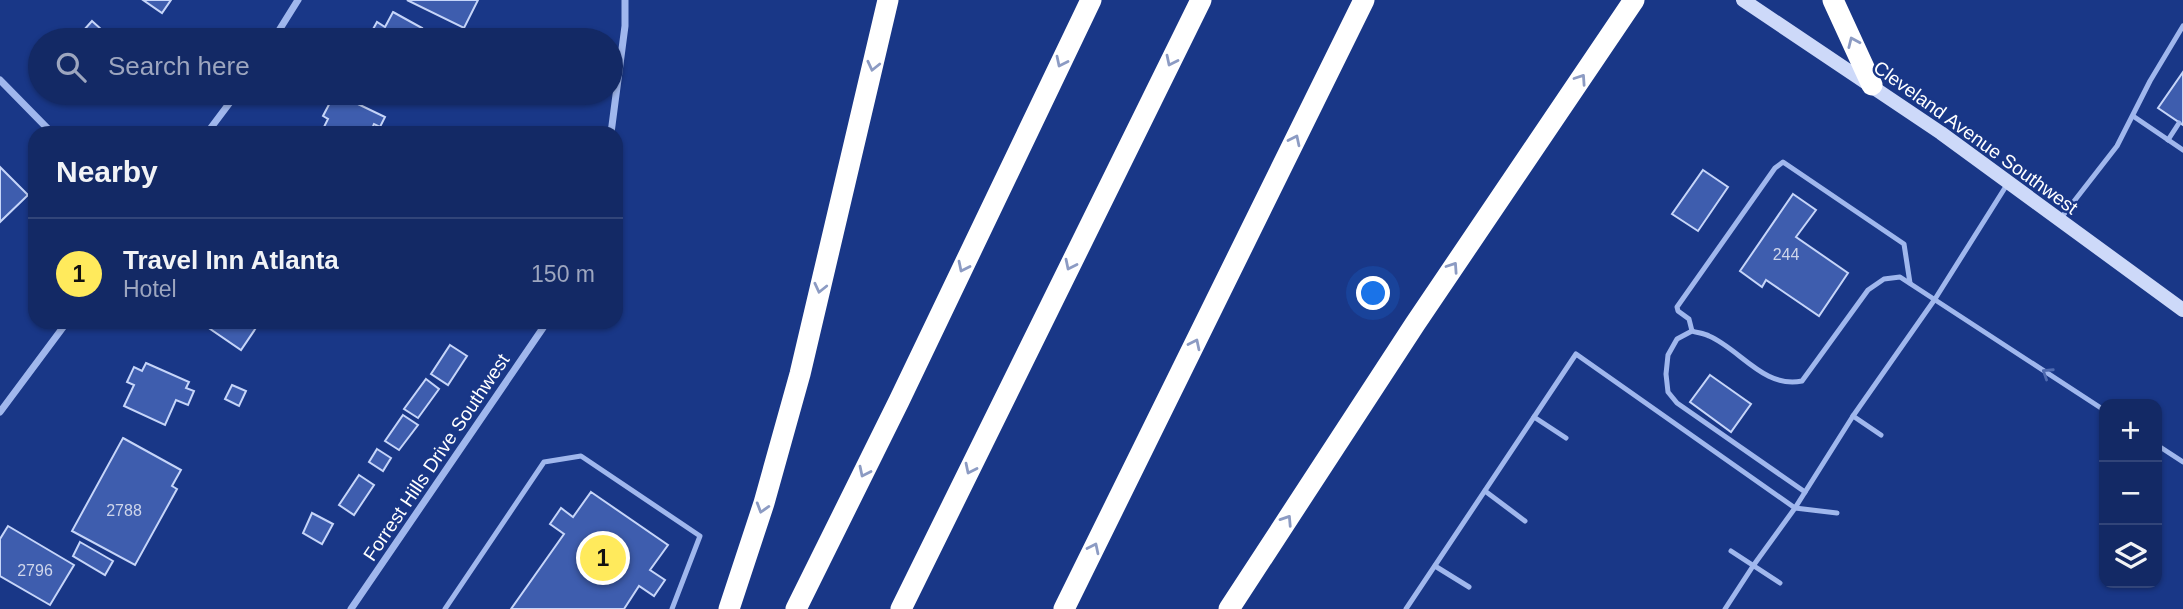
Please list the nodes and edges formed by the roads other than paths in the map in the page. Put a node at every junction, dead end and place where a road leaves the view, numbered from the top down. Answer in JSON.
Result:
{"nodes":[{"id":1,"x":298,"y":0,"type":"edge"},
{"id":2,"x":625,"y":0,"type":"edge"},
{"id":3,"x":888,"y":0,"type":"edge"},
{"id":4,"x":1091,"y":0,"type":"edge"},
{"id":5,"x":1201,"y":0,"type":"edge"},
{"id":6,"x":1364,"y":0,"type":"edge"},
{"id":7,"x":1634,"y":0,"type":"edge"},
{"id":8,"x":1743,"y":0,"type":"edge"},
{"id":9,"x":1833,"y":0,"type":"edge"},
{"id":10,"x":2183,"y":26,"type":"edge"},
{"id":11,"x":280,"y":28,"type":"edge"},
{"id":12,"x":623,"y":41,"type":"edge"},
{"id":13,"x":0,"y":80,"type":"edge"},
{"id":14,"x":1872,"y":85,"type":"junction"},
{"id":15,"x":228,"y":105,"type":"edge"},
{"id":16,"x":615,"y":105,"type":"edge"},
{"id":17,"x":2133,"y":116,"type":"junction"},
{"id":18,"x":2179,"y":122,"type":"dead end"},
{"id":19,"x":45,"y":126,"type":"edge"},
{"id":20,"x":212,"y":126,"type":"edge"},
{"id":21,"x":612,"y":126,"type":"edge"},
{"id":22,"x":2168,"y":140,"type":"junction"},
{"id":23,"x":2183,"y":150,"type":"edge"},
{"id":24,"x":2008,"y":183,"type":"junction"},
{"id":25,"x":2059,"y":220,"type":"junction"},
{"id":26,"x":1910,"y":283,"type":"junction"},
{"id":27,"x":1936,"y":299,"type":"junction"},
{"id":28,"x":2183,"y":310,"type":"edge"},
{"id":29,"x":62,"y":329,"type":"edge"},
{"id":30,"x":543,"y":329,"type":"edge"},
{"id":31,"x":1692,"y":331,"type":"junction"},
{"id":32,"x":2099,"y":407,"type":"edge"},
{"id":33,"x":0,"y":412,"type":"edge"},
{"id":34,"x":1853,"y":416,"type":"junction"},
{"id":35,"x":1534,"y":417,"type":"junction"},
{"id":36,"x":1881,"y":435,"type":"dead end"},
{"id":37,"x":1566,"y":439,"type":"dead end"},
{"id":38,"x":2162,"y":448,"type":"edge"},
{"id":39,"x":2183,"y":462,"type":"edge"},
{"id":40,"x":1485,"y":491,"type":"junction"},
{"id":41,"x":1805,"y":492,"type":"junction"},
{"id":42,"x":1795,"y":508,"type":"junction"},
{"id":43,"x":1837,"y":513,"type":"dead end"},
{"id":44,"x":1525,"y":521,"type":"dead end"},
{"id":45,"x":1731,"y":551,"type":"dead end"},
{"id":46,"x":1435,"y":566,"type":"junction"},
{"id":47,"x":1753,"y":566,"type":"junction"},
{"id":48,"x":1780,"y":583,"type":"dead end"},
{"id":49,"x":1469,"y":587,"type":"dead end"},
{"id":50,"x":351,"y":609,"type":"edge"},
{"id":51,"x":445,"y":609,"type":"edge"},
{"id":52,"x":672,"y":609,"type":"edge"},
{"id":53,"x":729,"y":609,"type":"edge"},
{"id":54,"x":796,"y":609,"type":"edge"},
{"id":55,"x":901,"y":609,"type":"edge"},
{"id":56,"x":1063,"y":609,"type":"edge"},
{"id":57,"x":1229,"y":609,"type":"edge"},
{"id":58,"x":1406,"y":609,"type":"edge"},
{"id":59,"x":1725,"y":609,"type":"edge"}],
"edges":[{"from":1,"to":11,"type":"street"},
{"from":2,"to":12,"type":"street"},
{"from":3,"to":53,"type":"highway","one_way":true},
{"from":4,"to":54,"type":"highway","one_way":true},
{"from":5,"to":55,"type":"highway","one_way":true},
{"from":56,"to":6,"type":"highway","one_way":true},
{"from":57,"to":7,"type":"highway","one_way":true},
{"from":8,"to":14,"type":"main road","name":"Cleveland Avenue Southwest"},
{"from":14,"to":9,"type":"highway","one_way":true},
{"from":10,"to":17,"type":"lane"},
{"from":13,"to":19,"type":"street"},
{"from":14,"to":24,"type":"main road","name":"Cleveland Avenue Southwest"},
{"from":15,"to":20,"type":"street"},
{"from":16,"to":21,"type":"street"},
{"from":17,"to":22,"type":"lane"},
{"from":17,"to":25,"type":"lane"},
{"from":18,"to":22,"type":"lane"},
{"from":22,"to":23,"type":"lane"},
{"from":24,"to":25,"type":"main road","name":"Cleveland Avenue Southwest"},
{"from":24,"to":27,"type":"lane"},
{"from":25,"to":28,"type":"main road","name":"Cleveland Avenue Southwest"},
{"from":26,"to":27,"type":"lane"},
{"from":26,"to":31,"type":"lane"},
{"from":26,"to":31,"type":"lane"},
{"from":32,"to":27,"type":"lane","one_way":true},
{"from":27,"to":34,"type":"lane"},
{"from":29,"to":33,"type":"street"},
{"from":30,"to":50,"type":"street","name":"Forrest Hills Drive Southwest"},
{"from":31,"to":41,"type":"lane"},
{"from":34,"to":36,"type":"lane"},
{"from":34,"to":41,"type":"lane"},
{"from":35,"to":37,"type":"lane"},
{"from":35,"to":40,"type":"lane"},
{"from":35,"to":42,"type":"lane"},
{"from":38,"to":39,"type":"lane"},
{"from":40,"to":44,"type":"lane"},
{"from":40,"to":46,"type":"lane"},
{"from":41,"to":42,"type":"lane"},
{"from":42,"to":43,"type":"lane"},
{"from":42,"to":47,"type":"lane"},
{"from":45,"to":47,"type":"lane"},
{"from":46,"to":49,"type":"lane"},
{"from":46,"to":58,"type":"lane"},
{"from":47,"to":48,"type":"lane"},
{"from":47,"to":59,"type":"lane"},
{"from":51,"to":52,"type":"lane"}]}
